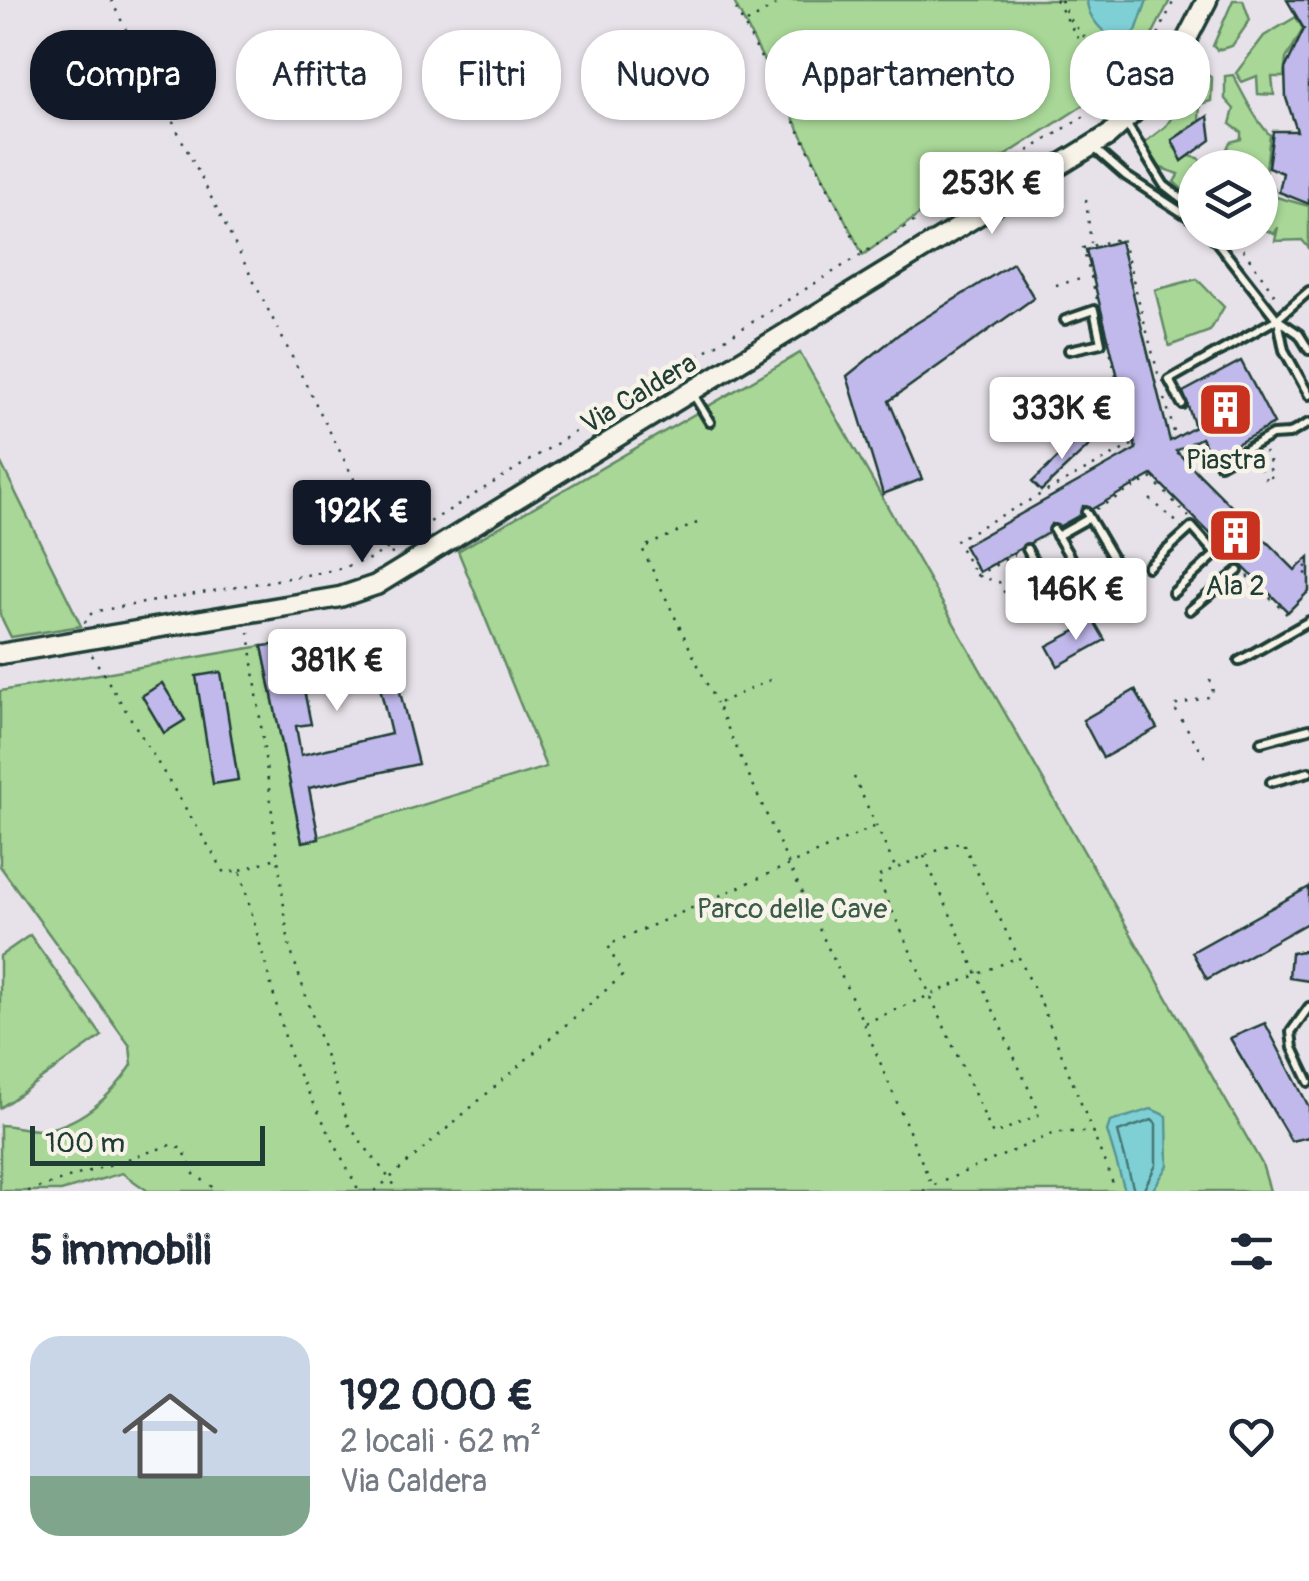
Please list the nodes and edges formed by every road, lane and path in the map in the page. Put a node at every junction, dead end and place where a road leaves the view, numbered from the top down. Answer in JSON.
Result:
{"nodes":[{"id":1,"x":111,"y":0,"type":"edge"},
{"id":2,"x":731,"y":0,"type":"edge"},
{"id":3,"x":784,"y":0,"type":"edge"},
{"id":4,"x":1058,"y":0,"type":"edge"},
{"id":5,"x":1174,"y":0,"type":"edge"},
{"id":6,"x":1207,"y":0,"type":"edge"},
{"id":7,"x":744,"y":25,"type":"junction"},
{"id":8,"x":1074,"y":30,"type":"edge"},
{"id":9,"x":1160,"y":30,"type":"edge"},
{"id":10,"x":1072,"y":120,"type":"edge"},
{"id":11,"x":1125,"y":122,"type":"junction"},
{"id":12,"x":1092,"y":146,"type":"junction"},
{"id":13,"x":1178,"y":196,"type":"edge"},
{"id":14,"x":1086,"y":200,"type":"dead end"},
{"id":15,"x":1178,"y":210,"type":"edge"},
{"id":16,"x":1091,"y":246,"type":"junction"},
{"id":17,"x":1224,"y":250,"type":"edge"},
{"id":18,"x":1244,"y":250,"type":"edge"},
{"id":19,"x":864,"y":255,"type":"junction"},
{"id":20,"x":1082,"y":279,"type":"dead end"},
{"id":21,"x":1056,"y":285,"type":"dead end"},
{"id":22,"x":1309,"y":291,"type":"edge"},
{"id":23,"x":1281,"y":304,"type":"dead end"},
{"id":24,"x":1098,"y":310,"type":"junction"},
{"id":25,"x":1277,"y":319,"type":"junction"},
{"id":26,"x":1065,"y":320,"type":"dead end"},
{"id":27,"x":1106,"y":342,"type":"junction"},
{"id":28,"x":1068,"y":350,"type":"dead end"},
{"id":29,"x":1309,"y":350,"type":"edge"},
{"id":30,"x":1160,"y":379,"type":"dead end"},
{"id":31,"x":693,"y":393,"type":"junction"},
{"id":32,"x":1309,"y":394,"type":"edge"},
{"id":33,"x":1164,"y":396,"type":"dead end"},
{"id":34,"x":1182,"y":404,"type":"dead end"},
{"id":35,"x":710,"y":422,"type":"dead end"},
{"id":36,"x":1309,"y":424,"type":"edge"},
{"id":37,"x":1174,"y":432,"type":"dead end"},
{"id":38,"x":1220,"y":464,"type":"dead end"},
{"id":39,"x":1259,"y":466,"type":"dead end"},
{"id":40,"x":1272,"y":468,"type":"dead end"},
{"id":41,"x":1150,"y":499,"type":"dead end"},
{"id":42,"x":1088,"y":515,"type":"junction"},
{"id":43,"x":697,"y":523,"type":"dead end"},
{"id":44,"x":1194,"y":526,"type":"junction"},
{"id":45,"x":387,"y":548,"type":"junction"},
{"id":46,"x":1026,"y":549,"type":"joint"},
{"id":47,"x":1220,"y":551,"type":"junction"},
{"id":48,"x":395,"y":559,"type":"dead end"},
{"id":49,"x":1114,"y":560,"type":"dead end"},
{"id":50,"x":1306,"y":566,"type":"edge"},
{"id":51,"x":1148,"y":568,"type":"dead end"},
{"id":52,"x":1238,"y":571,"type":"dead end"},
{"id":53,"x":976,"y":576,"type":"junction"},
{"id":54,"x":1081,"y":576,"type":"dead end"},
{"id":55,"x":1309,"y":576,"type":"edge"},
{"id":56,"x":1050,"y":592,"type":"dead end"},
{"id":57,"x":1173,"y":593,"type":"dead end"},
{"id":58,"x":1190,"y":610,"type":"dead end"},
{"id":59,"x":1014,"y":611,"type":"dead end"},
{"id":60,"x":247,"y":613,"type":"junction"},
{"id":61,"x":1299,"y":614,"type":"dead end"},
{"id":62,"x":1309,"y":621,"type":"edge"},
{"id":63,"x":85,"y":625,"type":"dead end"},
{"id":64,"x":88,"y":649,"type":"dead end"},
{"id":65,"x":0,"y":654,"type":"edge"},
{"id":66,"x":1239,"y":660,"type":"dead end"},
{"id":67,"x":1208,"y":678,"type":"dead end"},
{"id":68,"x":770,"y":680,"type":"dead end"},
{"id":69,"x":716,"y":704,"type":"junction"},
{"id":70,"x":1309,"y":729,"type":"edge"},
{"id":71,"x":1261,"y":742,"type":"dead end"},
{"id":72,"x":1205,"y":756,"type":"dead end"},
{"id":73,"x":1309,"y":772,"type":"edge"},
{"id":74,"x":854,"y":777,"type":"dead end"},
{"id":75,"x":1272,"y":782,"type":"dead end"},
{"id":76,"x":876,"y":826,"type":"junction"},
{"id":77,"x":924,"y":856,"type":"junction"},
{"id":78,"x":278,"y":858,"type":"junction"},
{"id":79,"x":788,"y":864,"type":"junction"},
{"id":80,"x":896,"y":868,"type":"junction"},
{"id":81,"x":240,"y":870,"type":"junction"},
{"id":82,"x":1019,"y":957,"type":"junction"},
{"id":83,"x":977,"y":973,"type":"junction"},
{"id":84,"x":930,"y":994,"type":"junction"},
{"id":85,"x":1309,"y":1007,"type":"edge"},
{"id":86,"x":864,"y":1024,"type":"junction"},
{"id":87,"x":1309,"y":1082,"type":"edge"},
{"id":88,"x":1092,"y":1132,"type":"junction"},
{"id":89,"x":390,"y":1181,"type":"junction"},
{"id":90,"x":932,"y":1186,"type":"junction"},
{"id":91,"x":28,"y":1191,"type":"edge"},
{"id":92,"x":218,"y":1191,"type":"edge"},
{"id":93,"x":358,"y":1191,"type":"edge"},
{"id":94,"x":375,"y":1191,"type":"edge"},
{"id":95,"x":399,"y":1191,"type":"edge"},
{"id":96,"x":922,"y":1191,"type":"edge"},
{"id":97,"x":1116,"y":1191,"type":"edge"}],
"edges":[{"from":1,"to":45,"type":"path"},
{"from":2,"to":7,"type":"path"},
{"from":3,"to":7,"type":"path"},
{"from":4,"to":8,"type":"path"},
{"from":5,"to":9,"type":"path"},
{"from":6,"to":11,"type":"street","name":"Via Caldera"},
{"from":7,"to":19,"type":"path"},
{"from":10,"to":19,"type":"path"},
{"from":11,"to":12,"type":"street","name":"Via Caldera"},
{"from":11,"to":13,"type":"lane"},
{"from":12,"to":15,"type":"lane"},
{"from":12,"to":31,"type":"street","name":"Via Caldera"},
{"from":14,"to":16,"type":"path"},
{"from":16,"to":24,"type":"path"},
{"from":16,"to":30,"type":"path"},
{"from":17,"to":25,"type":"lane"},
{"from":18,"to":23,"type":"path"},
{"from":19,"to":45,"type":"path"},
{"from":20,"to":21,"type":"path"},
{"from":22,"to":25,"type":"lane"},
{"from":24,"to":26,"type":"lane"},
{"from":24,"to":27,"type":"lane"},
{"from":25,"to":29,"type":"lane"},
{"from":25,"to":32,"type":"lane"},
{"from":25,"to":34,"type":"lane"},
{"from":27,"to":28,"type":"lane"},
{"from":27,"to":53,"type":"path"},
{"from":31,"to":35,"type":"lane"},
{"from":31,"to":60,"type":"street","name":"Via Caldera"},
{"from":33,"to":37,"type":"path"},
{"from":36,"to":38,"type":"lane"},
{"from":39,"to":40,"type":"path"},
{"from":41,"to":44,"type":"path"},
{"from":42,"to":44,"type":"path"},
{"from":42,"to":49,"type":"lane"},
{"from":42,"to":54,"type":"lane"},
{"from":43,"to":69,"type":"path"},
{"from":44,"to":47,"type":"lane"},
{"from":44,"to":51,"type":"lane"},
{"from":45,"to":48,"type":"path"},
{"from":45,"to":63,"type":"path"},
{"from":46,"to":53,"type":"path"},
{"from":46,"to":56,"type":"lane"},
{"from":47,"to":57,"type":"lane"},
{"from":47,"to":61,"type":"path"},
{"from":50,"to":55,"type":"path"},
{"from":52,"to":58,"type":"lane"},
{"from":53,"to":59,"type":"path"},
{"from":60,"to":65,"type":"street","name":"Via Caldera"},
{"from":60,"to":78,"type":"path"},
{"from":62,"to":66,"type":"lane"},
{"from":64,"to":81,"type":"path"},
{"from":67,"to":72,"type":"path"},
{"from":68,"to":69,"type":"path"},
{"from":69,"to":79,"type":"path"},
{"from":70,"to":71,"type":"lane"},
{"from":73,"to":75,"type":"lane"},
{"from":74,"to":76,"type":"path"},
{"from":76,"to":79,"type":"path"},
{"from":76,"to":80,"type":"path"},
{"from":77,"to":80,"type":"path"},
{"from":77,"to":82,"type":"path"},
{"from":77,"to":83,"type":"path"},
{"from":78,"to":81,"type":"path"},
{"from":78,"to":89,"type":"path"},
{"from":79,"to":86,"type":"path"},
{"from":79,"to":89,"type":"path"},
{"from":80,"to":84,"type":"path"},
{"from":81,"to":93,"type":"path"},
{"from":82,"to":83,"type":"path"},
{"from":82,"to":88,"type":"path"},
{"from":83,"to":84,"type":"path"},
{"from":83,"to":84,"type":"path"},
{"from":84,"to":86,"type":"path"},
{"from":85,"to":87,"type":"lane"},
{"from":86,"to":90,"type":"path"},
{"from":88,"to":90,"type":"path"},
{"from":88,"to":97,"type":"path"},
{"from":89,"to":94,"type":"path"},
{"from":89,"to":95,"type":"path"},
{"from":90,"to":96,"type":"path"},
{"from":91,"to":92,"type":"path"}]}
